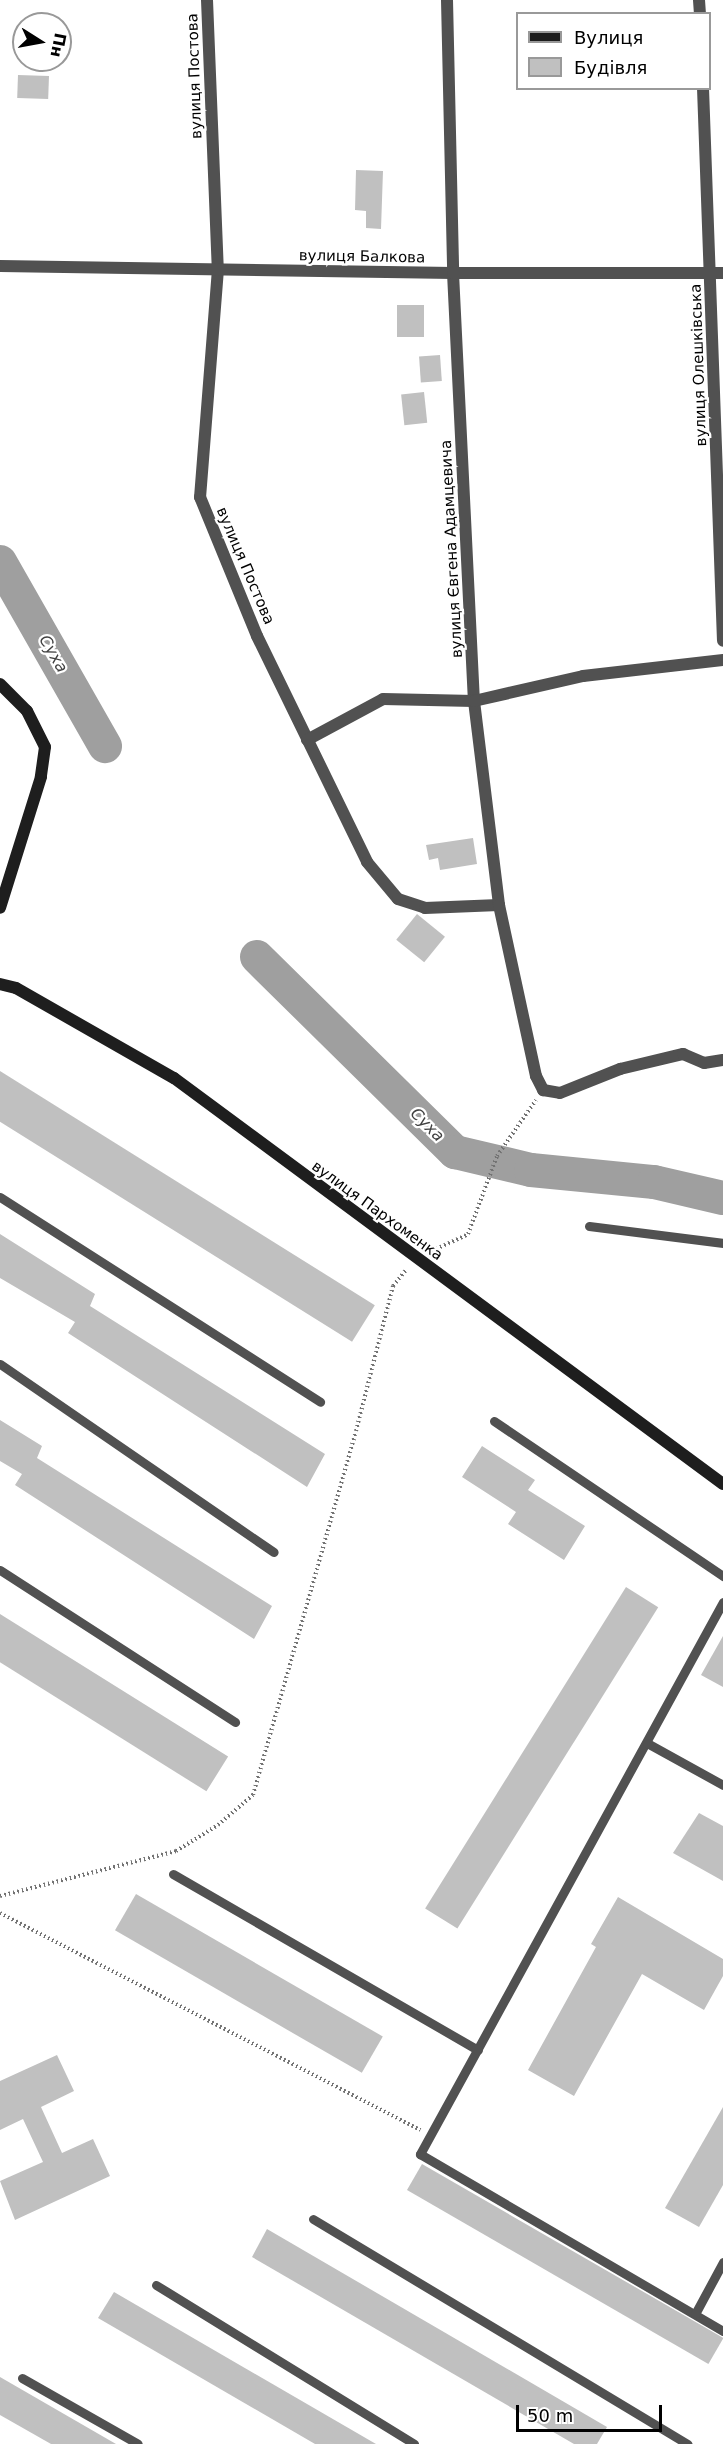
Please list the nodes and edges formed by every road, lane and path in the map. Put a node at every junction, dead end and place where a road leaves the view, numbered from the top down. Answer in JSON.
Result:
{"nodes":[{"id":1,"x":207,"y":0,"type":"edge"},
{"id":2,"x":447,"y":0,"type":"edge"},
{"id":3,"x":703,"y":90,"type":"edge"},
{"id":4,"x":0,"y":266,"type":"edge"},
{"id":5,"x":218,"y":269,"type":"junction"},
{"id":6,"x":453,"y":273,"type":"junction"},
{"id":7,"x":717,"y":273,"type":"edge"},
{"id":8,"x":723,"y":640,"type":"edge"},
{"id":9,"x":723,"y":660,"type":"edge"},
{"id":10,"x":0,"y":684,"type":"edge"},
{"id":11,"x":474,"y":700,"type":"junction"},
{"id":12,"x":308,"y":740,"type":"junction"},
{"id":13,"x":499,"y":905,"type":"junction"},
{"id":14,"x":0,"y":908,"type":"edge"},
{"id":15,"x":0,"y":984,"type":"edge"},
{"id":16,"x":723,"y":1060,"type":"edge"},
{"id":17,"x":543,"y":1090,"type":"junction"},
{"id":18,"x":0,"y":1197,"type":"edge"},
{"id":19,"x":589,"y":1226,"type":"dead end"},
{"id":20,"x":723,"y":1243,"type":"edge"},
{"id":21,"x":415,"y":1259,"type":"junction"},
{"id":22,"x":0,"y":1364,"type":"edge"},
{"id":23,"x":320,"y":1402,"type":"dead end"},
{"id":24,"x":494,"y":1421,"type":"dead end"},
{"id":25,"x":723,"y":1484,"type":"edge"},
{"id":26,"x":274,"y":1552,"type":"dead end"},
{"id":27,"x":0,"y":1570,"type":"edge"},
{"id":28,"x":723,"y":1576,"type":"edge"},
{"id":29,"x":723,"y":1602,"type":"edge"},
{"id":30,"x":720,"y":1616,"type":"edge"},
{"id":31,"x":236,"y":1722,"type":"dead end"},
{"id":32,"x":647,"y":1743,"type":"junction"},
{"id":33,"x":723,"y":1785,"type":"edge"},
{"id":34,"x":173,"y":1874,"type":"dead end"},
{"id":35,"x":0,"y":1896,"type":"edge"},
{"id":36,"x":0,"y":1913,"type":"edge"},
{"id":37,"x":478,"y":2050,"type":"junction"},
{"id":38,"x":430,"y":2136,"type":"junction"},
{"id":39,"x":313,"y":2219,"type":"dead end"},
{"id":40,"x":723,"y":2262,"type":"edge"},
{"id":41,"x":156,"y":2285,"type":"dead end"},
{"id":42,"x":695,"y":2314,"type":"junction"},
{"id":43,"x":723,"y":2331,"type":"edge"},
{"id":44,"x":22,"y":2378,"type":"dead end"},
{"id":45,"x":138,"y":2444,"type":"edge"},
{"id":46,"x":414,"y":2444,"type":"edge"},
{"id":47,"x":688,"y":2444,"type":"edge"}],
"edges":[{"from":1,"to":5,"type":"street","name":"вулиця Постова"},
{"from":2,"to":6,"type":"street","name":"вулиця Євгена Адамцевича"},
{"from":3,"to":7,"type":"street","name":"вулиця Олешківська"},
{"from":4,"to":5,"type":"street","name":"вулиця Балкова"},
{"from":5,"to":6,"type":"street","name":"вулиця Балкова"},
{"from":5,"to":12,"type":"street","name":"вулиця Постова"},
{"from":6,"to":7,"type":"street","name":"вулиця Балкова"},
{"from":6,"to":11,"type":"street","name":"вулиця Євгена Адамцевича"},
{"from":7,"to":8,"type":"street","name":"вулиця Олешківська"},
{"from":9,"to":11,"type":"street"},
{"from":10,"to":14,"type":"street"},
{"from":11,"to":12,"type":"street"},
{"from":11,"to":13,"type":"street","name":"вулиця Євгена Адамцевича"},
{"from":12,"to":13,"type":"street","name":"вулиця Постова"},
{"from":13,"to":17,"type":"street","name":"вулиця Євгена Адамцевича"},
{"from":15,"to":21,"type":"street","name":"вулиця Пархоменка"},
{"from":16,"to":17,"type":"street"},
{"from":17,"to":21,"type":"path"},
{"from":18,"to":23,"type":"lane"},
{"from":19,"to":20,"type":"lane"},
{"from":21,"to":25,"type":"street","name":"вулиця Пархоменка"},
{"from":21,"to":35,"type":"path"},
{"from":22,"to":26,"type":"lane"},
{"from":24,"to":28,"type":"lane"},
{"from":27,"to":31,"type":"lane"},
{"from":29,"to":30,"type":"lane"},
{"from":30,"to":32,"type":"lane"},
{"from":32,"to":33,"type":"lane"},
{"from":32,"to":37,"type":"lane"},
{"from":34,"to":37,"type":"lane"},
{"from":36,"to":38,"type":"path"},
{"from":37,"to":38,"type":"lane"},
{"from":38,"to":42,"type":"lane"},
{"from":39,"to":47,"type":"lane"},
{"from":40,"to":42,"type":"lane"},
{"from":41,"to":46,"type":"lane"},
{"from":42,"to":43,"type":"lane"},
{"from":44,"to":45,"type":"lane"}]}
